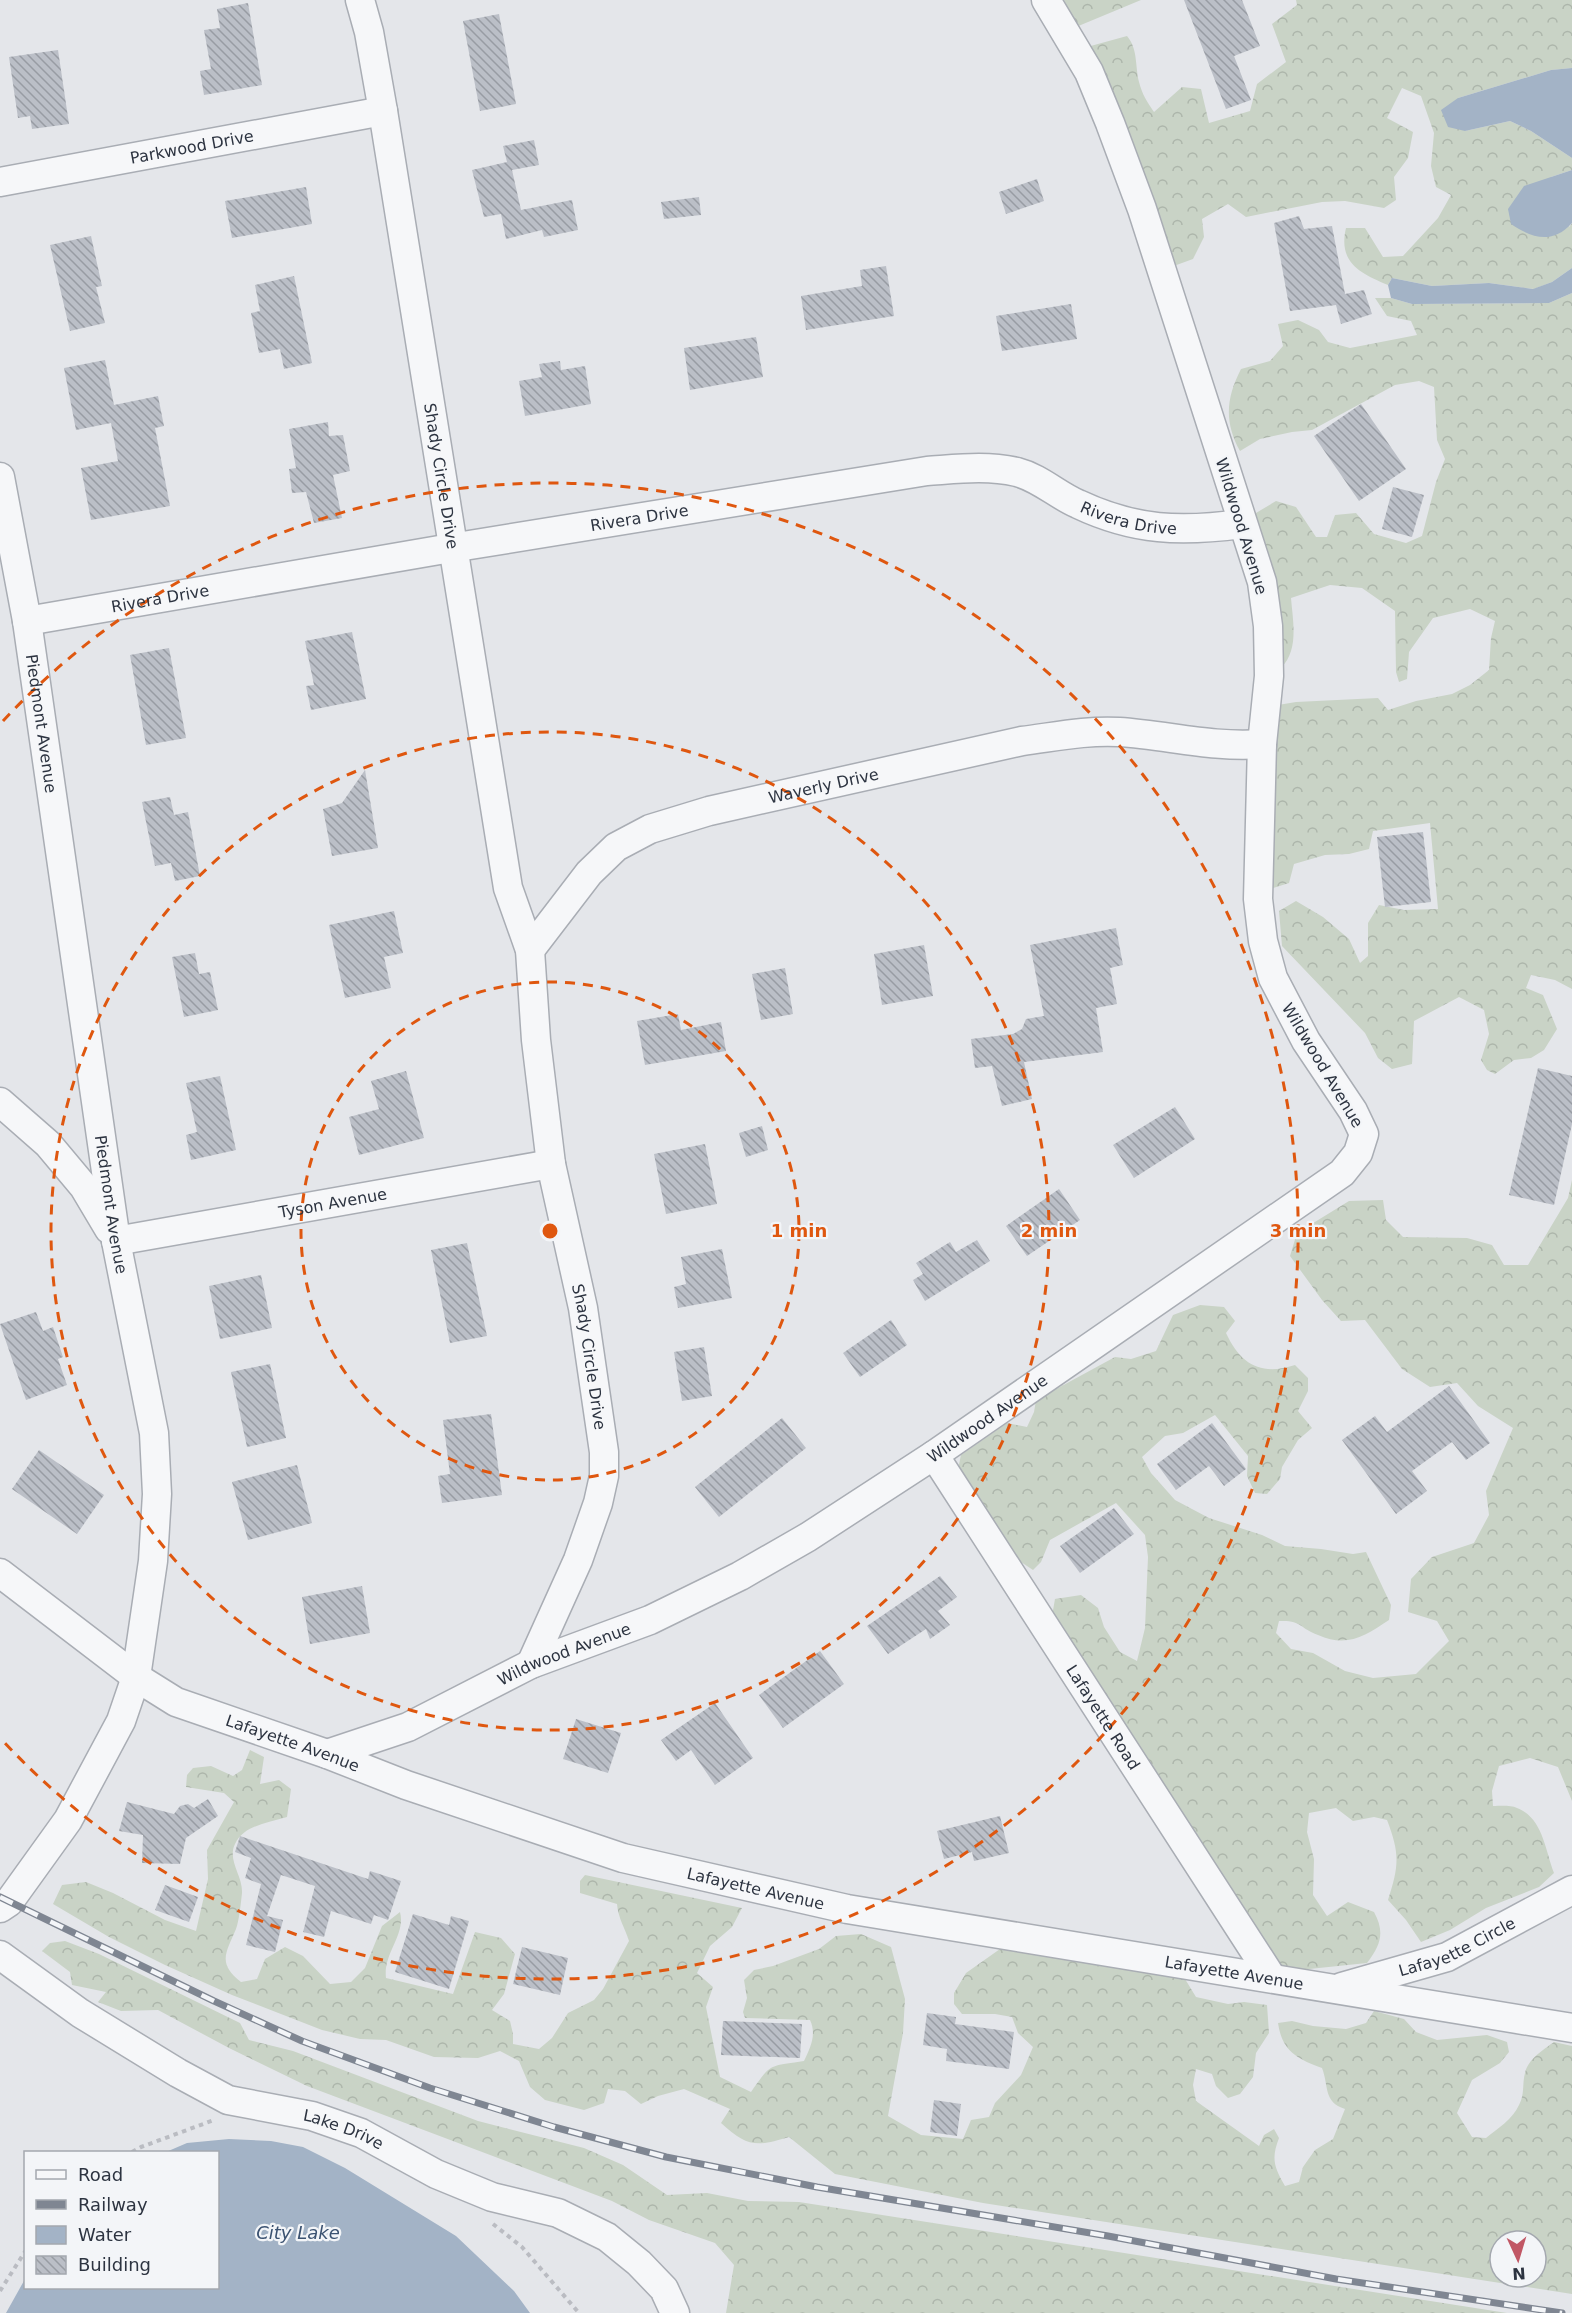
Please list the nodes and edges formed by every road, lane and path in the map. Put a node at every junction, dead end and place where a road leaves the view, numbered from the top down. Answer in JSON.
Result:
{"nodes":[{"id":1,"x":360,"y":0,"type":"edge"},
{"id":2,"x":1046,"y":0,"type":"edge"},
{"id":3,"x":383,"y":111,"type":"junction"},
{"id":4,"x":0,"y":182,"type":"edge"},
{"id":5,"x":0,"y":477,"type":"edge"},
{"id":6,"x":1242,"y":524,"type":"junction"},
{"id":7,"x":452,"y":548,"type":"junction"},
{"id":8,"x":27,"y":621,"type":"junction"},
{"id":9,"x":1262,"y":744,"type":"junction"},
{"id":10,"x":530,"y":950,"type":"junction"},
{"id":11,"x":0,"y":1102,"type":"edge"},
{"id":12,"x":551,"y":1164,"type":"junction"},
{"id":13,"x":116,"y":1241,"type":"junction"},
{"id":14,"x":934,"y":1455,"type":"junction"},
{"id":15,"x":0,"y":1573,"type":"edge"},
{"id":16,"x":531,"y":1664,"type":"junction"},
{"id":17,"x":136,"y":1677,"type":"junction"},
{"id":18,"x":327,"y":1754,"type":"junction"},
{"id":19,"x":1572,"y":1890,"type":"edge"},
{"id":20,"x":4,"y":1905,"type":"edge"},
{"id":21,"x":0,"y":1956,"type":"edge"},
{"id":22,"x":1272,"y":1978,"type":"junction"},
{"id":23,"x":1334,"y":1989,"type":"junction"},
{"id":24,"x":1572,"y":2028,"type":"edge"},
{"id":25,"x":222,"y":2122,"type":"dead end"},
{"id":26,"x":134,"y":2151,"type":"edge"},
{"id":27,"x":486,"y":2217,"type":"dead end"},
{"id":28,"x":24,"y":2253,"type":"edge"},
{"id":29,"x":0,"y":2291,"type":"edge"},
{"id":30,"x":579,"y":2313,"type":"edge"},
{"id":31,"x":675,"y":2313,"type":"edge"}],
"edges":[{"from":1,"to":3,"type":"street","name":"Shady Circle Drive"},
{"from":2,"to":6,"type":"street","name":"Wildwood Avenue"},
{"from":3,"to":4,"type":"street","name":"Parkwood Drive"},
{"from":3,"to":7,"type":"street","name":"Shady Circle Drive"},
{"from":5,"to":8,"type":"street","name":"Piedmont Avenue"},
{"from":6,"to":7,"type":"street","name":"Rivera Drive"},
{"from":6,"to":9,"type":"street","name":"Wildwood Avenue"},
{"from":7,"to":8,"type":"street","name":"Rivera Drive"},
{"from":7,"to":10,"type":"street","name":"Shady Circle Drive"},
{"from":8,"to":13,"type":"street","name":"Piedmont Avenue"},
{"from":9,"to":10,"type":"street","name":"Waverly Drive"},
{"from":9,"to":14,"type":"street","name":"Wildwood Avenue"},
{"from":10,"to":12,"type":"street","name":"Shady Circle Drive"},
{"from":11,"to":13,"type":"street"},
{"from":12,"to":13,"type":"street","name":"Tyson Avenue"},
{"from":12,"to":16,"type":"street","name":"Shady Circle Drive"},
{"from":13,"to":17,"type":"street","name":"Piedmont Avenue"},
{"from":14,"to":16,"type":"street","name":"Wildwood Avenue"},
{"from":14,"to":22,"type":"street","name":"Lafayette Road"},
{"from":15,"to":17,"type":"street","name":"Lafayette Avenue"},
{"from":16,"to":18,"type":"street","name":"Wildwood Avenue"},
{"from":17,"to":18,"type":"street","name":"Lafayette Avenue"},
{"from":17,"to":20,"type":"street","name":"Piedmont Avenue"},
{"from":18,"to":22,"type":"street","name":"Lafayette Avenue"},
{"from":19,"to":23,"type":"street","name":"Lafayette Circle"},
{"from":21,"to":31,"type":"street","name":"Lake Drive"},
{"from":22,"to":23,"type":"street","name":"Lafayette Avenue"},
{"from":23,"to":24,"type":"street","name":"Lafayette Avenue"},
{"from":25,"to":26,"type":"path"},
{"from":27,"to":30,"type":"path"},
{"from":28,"to":29,"type":"path"}]}
